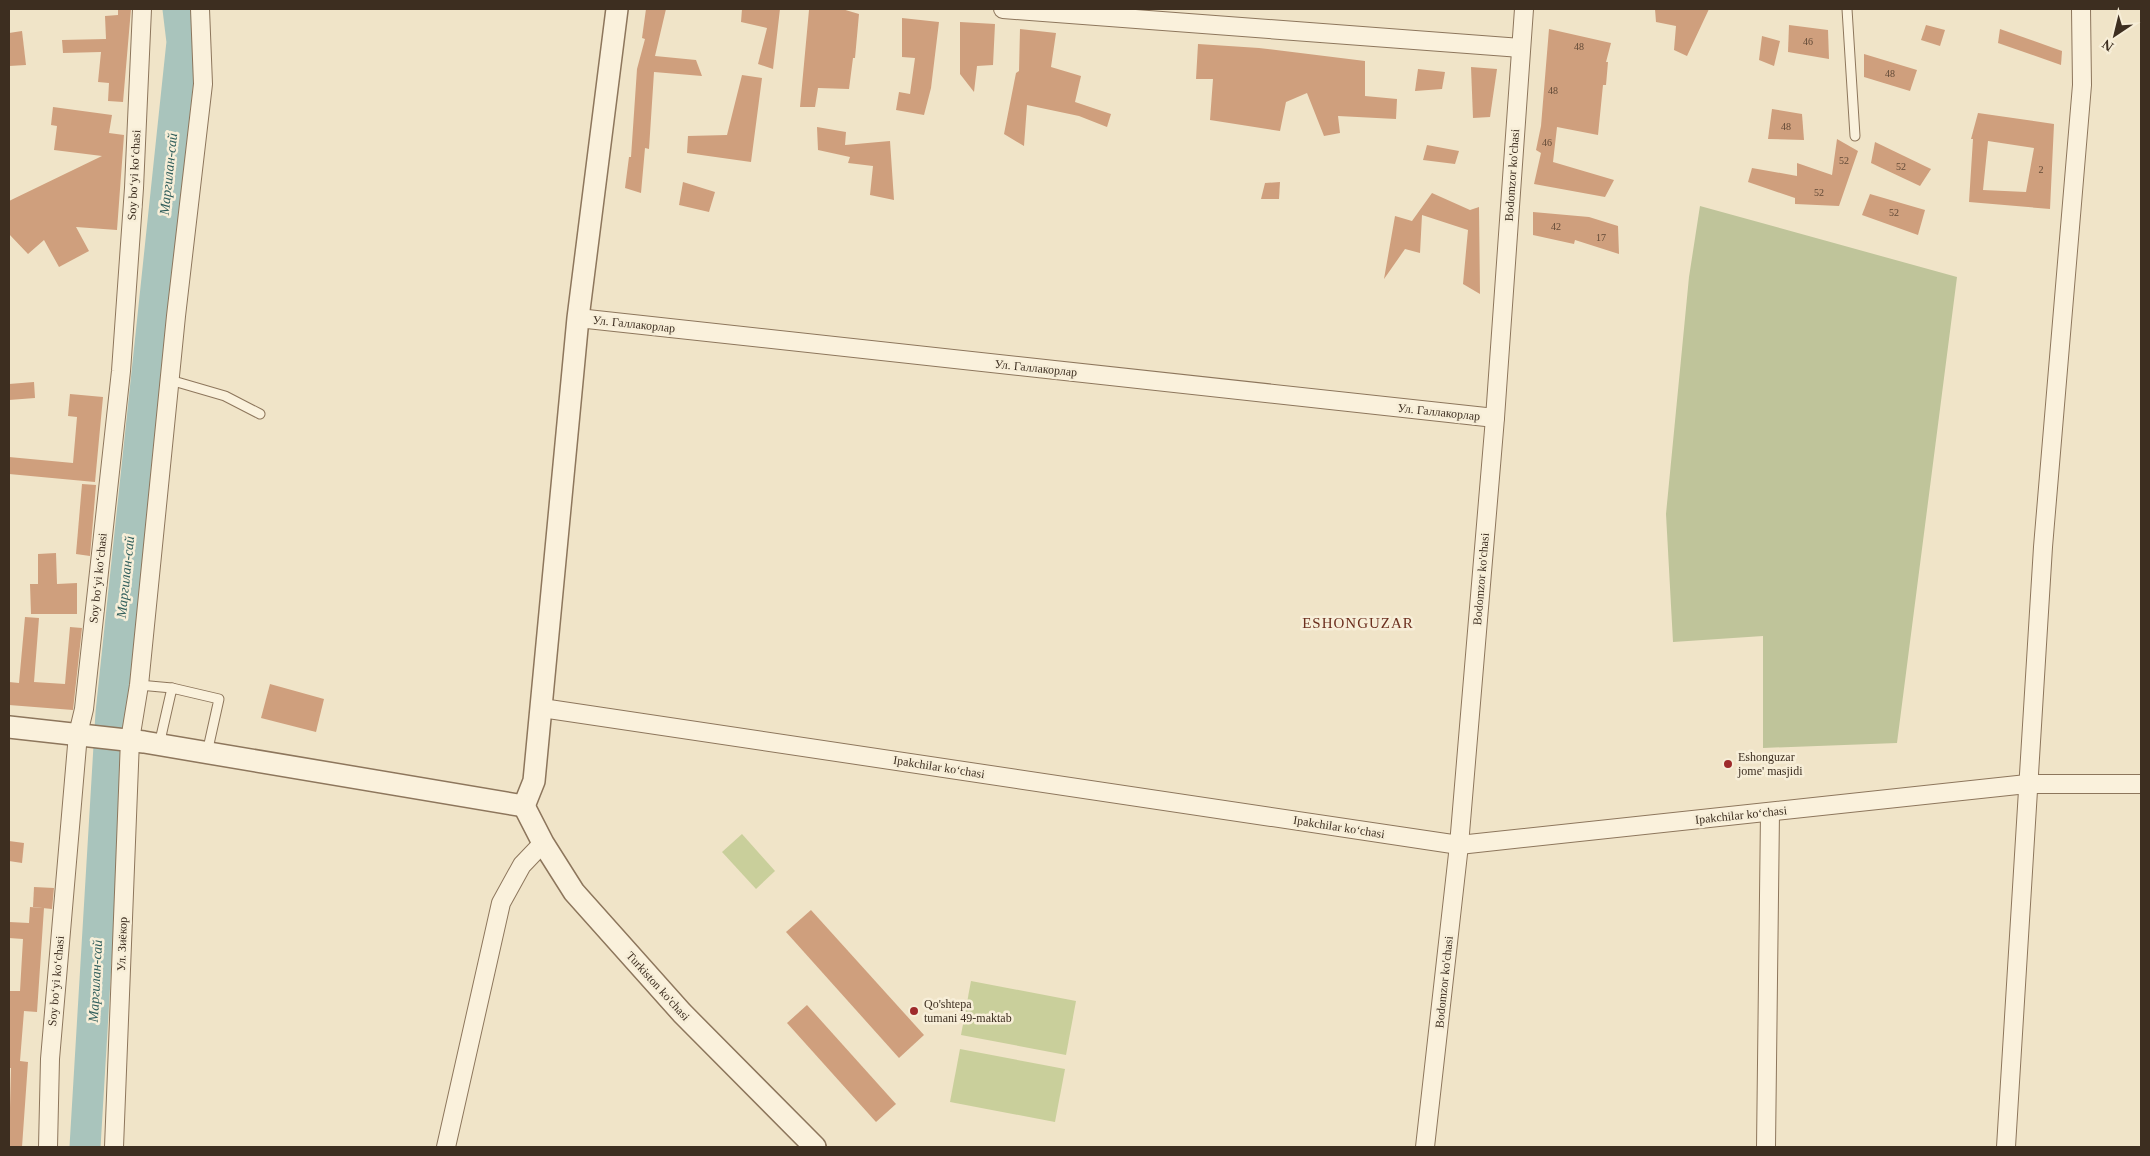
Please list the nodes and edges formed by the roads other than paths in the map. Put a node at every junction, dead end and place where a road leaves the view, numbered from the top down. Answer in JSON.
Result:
{"nodes":[{"id":1,"x":142,"y":9,"type":"edge"},
{"id":2,"x":200,"y":9,"type":"edge"},
{"id":3,"x":617,"y":9,"type":"edge"},
{"id":4,"x":1003,"y":9,"type":"edge"},
{"id":5,"x":1524,"y":9,"type":"edge"},
{"id":6,"x":1847,"y":9,"type":"edge"},
{"id":7,"x":2081,"y":9,"type":"edge"},
{"id":8,"x":1521,"y":48,"type":"junction"},
{"id":9,"x":1855,"y":136,"type":"dead end"},
{"id":10,"x":578,"y":318,"type":"junction"},
{"id":11,"x":170,"y":380,"type":"junction"},
{"id":12,"x":260,"y":414,"type":"dead end"},
{"id":13,"x":1495,"y":418,"type":"junction"},
{"id":14,"x":139,"y":685,"type":"junction"},
{"id":15,"x":172,"y":688,"type":"junction"},
{"id":16,"x":542,"y":708,"type":"junction"},
{"id":17,"x":9,"y":727,"type":"edge"},
{"id":18,"x":78,"y":734,"type":"junction"},
{"id":19,"x":144,"y":742,"type":"junction"},
{"id":20,"x":207,"y":753,"type":"junction"},
{"id":21,"x":2027,"y":784,"type":"junction"},
{"id":22,"x":2141,"y":784,"type":"edge"},
{"id":23,"x":524,"y":806,"type":"junction"},
{"id":24,"x":1770,"y":812,"type":"junction"},
{"id":25,"x":543,"y":843,"type":"junction"},
{"id":26,"x":1459,"y":845,"type":"junction"},
{"id":27,"x":812,"y":1146,"type":"edge"},
{"id":28,"x":48,"y":1147,"type":"edge"},
{"id":29,"x":114,"y":1147,"type":"edge"},
{"id":30,"x":446,"y":1147,"type":"edge"},
{"id":31,"x":1425,"y":1147,"type":"edge"},
{"id":32,"x":1766,"y":1147,"type":"edge"},
{"id":33,"x":2006,"y":1147,"type":"edge"}],
"edges":[{"from":1,"to":18,"type":"street","name":"Soy boʻyi koʻchasi"},
{"from":2,"to":11,"type":"street","name":"Ул. Зиёкор"},
{"from":3,"to":10,"type":"street"},
{"from":4,"to":8,"type":"street"},
{"from":5,"to":8,"type":"street","name":"Bodomzor ko'chasi"},
{"from":6,"to":9,"type":"lane"},
{"from":7,"to":21,"type":"street"},
{"from":8,"to":13,"type":"street","name":"Bodomzor ko'chasi"},
{"from":10,"to":13,"type":"street","name":"Ул. Галлакорлар"},
{"from":10,"to":16,"type":"street"},
{"from":11,"to":12,"type":"lane"},
{"from":11,"to":14,"type":"street","name":"Ул. Зиёкор"},
{"from":13,"to":26,"type":"street","name":"Bodomzor ko'chasi"},
{"from":14,"to":15,"type":"lane"},
{"from":14,"to":19,"type":"street","name":"Ул. Зиёкор"},
{"from":15,"to":19,"type":"lane"},
{"from":15,"to":20,"type":"lane"},
{"from":16,"to":23,"type":"street"},
{"from":16,"to":26,"type":"street","name":"Ipakchilar koʻchasi"},
{"from":17,"to":18,"type":"street"},
{"from":18,"to":19,"type":"street"},
{"from":18,"to":28,"type":"street","name":"Soy boʻyi koʻchasi"},
{"from":19,"to":20,"type":"street"},
{"from":19,"to":29,"type":"street","name":"Ул. Зиёкор"},
{"from":20,"to":23,"type":"street"},
{"from":21,"to":22,"type":"street","name":"Ipakchilar koʻchasi"},
{"from":21,"to":24,"type":"street","name":"Ipakchilar koʻchasi"},
{"from":21,"to":33,"type":"street"},
{"from":23,"to":25,"type":"street","name":"Turkiston ko'chasi"},
{"from":24,"to":26,"type":"street","name":"Ipakchilar koʻchasi"},
{"from":24,"to":32,"type":"street"},
{"from":25,"to":27,"type":"street","name":"Turkiston ko'chasi"},
{"from":25,"to":30,"type":"street"},
{"from":26,"to":31,"type":"street","name":"Bodomzor ko'chasi"}]}
